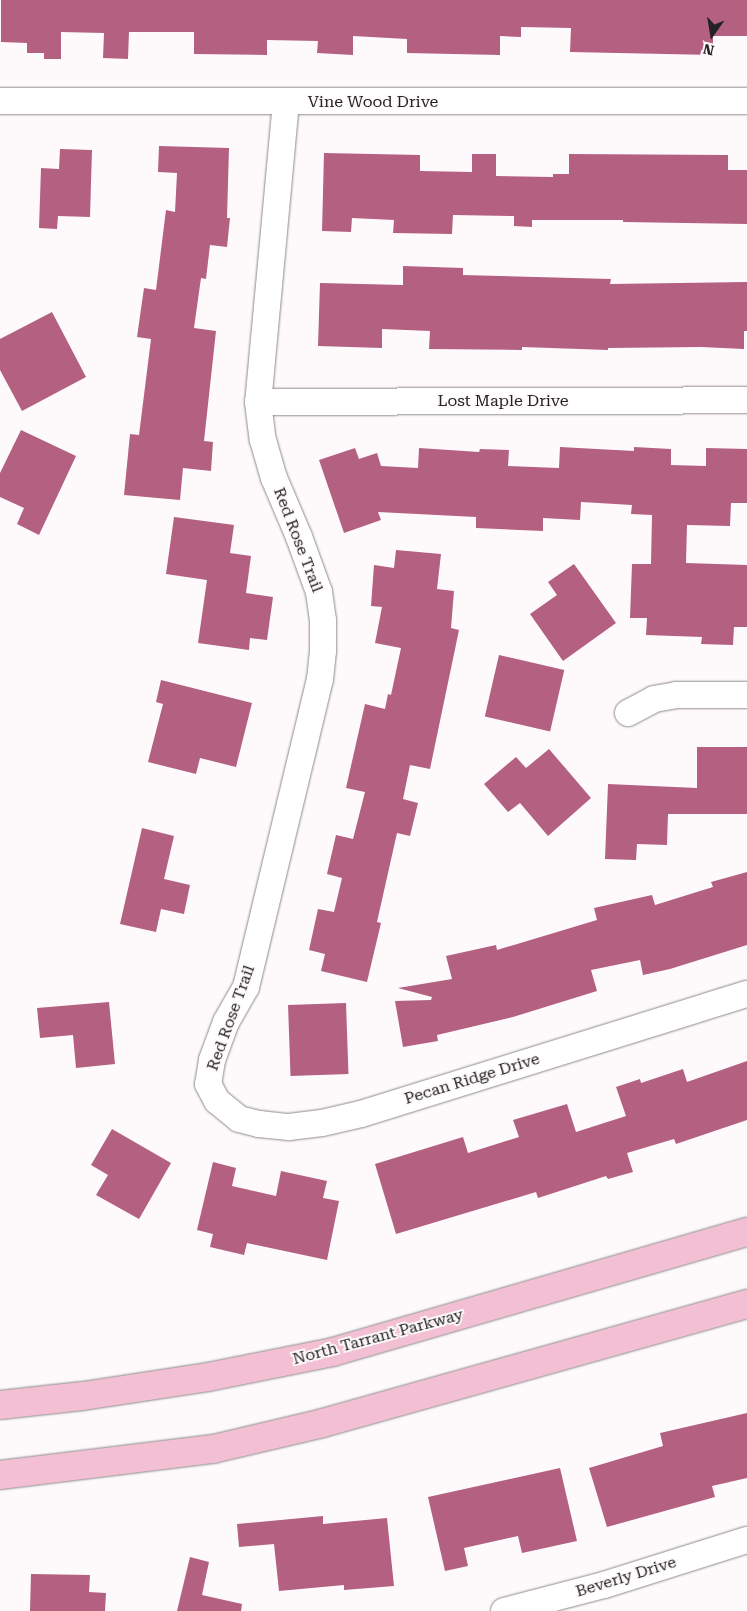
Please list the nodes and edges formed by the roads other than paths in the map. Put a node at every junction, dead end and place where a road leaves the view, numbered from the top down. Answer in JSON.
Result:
{"nodes":[{"id":1,"x":747,"y":101,"type":"edge"},
{"id":2,"x":0,"y":102,"type":"edge"},
{"id":3,"x":286,"y":102,"type":"junction"},
{"id":4,"x":747,"y":400,"type":"edge"},
{"id":5,"x":258,"y":402,"type":"junction"},
{"id":6,"x":747,"y":694,"type":"edge"},
{"id":7,"x":628,"y":713,"type":"dead end"},
{"id":8,"x":747,"y":994,"type":"edge"},
{"id":9,"x":208,"y":1084,"type":"joint"},
{"id":10,"x":747,"y":1232,"type":"edge"},
{"id":11,"x":747,"y":1304,"type":"edge"},
{"id":12,"x":0,"y":1404,"type":"edge"},
{"id":13,"x":0,"y":1475,"type":"edge"},
{"id":14,"x":747,"y":1540,"type":"edge"},
{"id":15,"x":504,"y":1611,"type":"edge"}],
"edges":[{"from":1,"to":3,"type":"street","name":"Vine Wood Drive"},
{"from":2,"to":3,"type":"street","name":"Vine Wood Drive"},
{"from":3,"to":5,"type":"street","name":"Red Rose Trail"},
{"from":4,"to":5,"type":"street","name":"Lost Maple Drive"},
{"from":5,"to":9,"type":"street","name":"Red Rose Trail"},
{"from":6,"to":7,"type":"street"},
{"from":8,"to":9,"type":"street","name":"Pecan Ridge Drive"},
{"from":10,"to":12,"type":"main road","name":"North Tarrant Parkway"},
{"from":11,"to":13,"type":"main road"},
{"from":14,"to":15,"type":"street","name":"Beverly Drive"}]}
